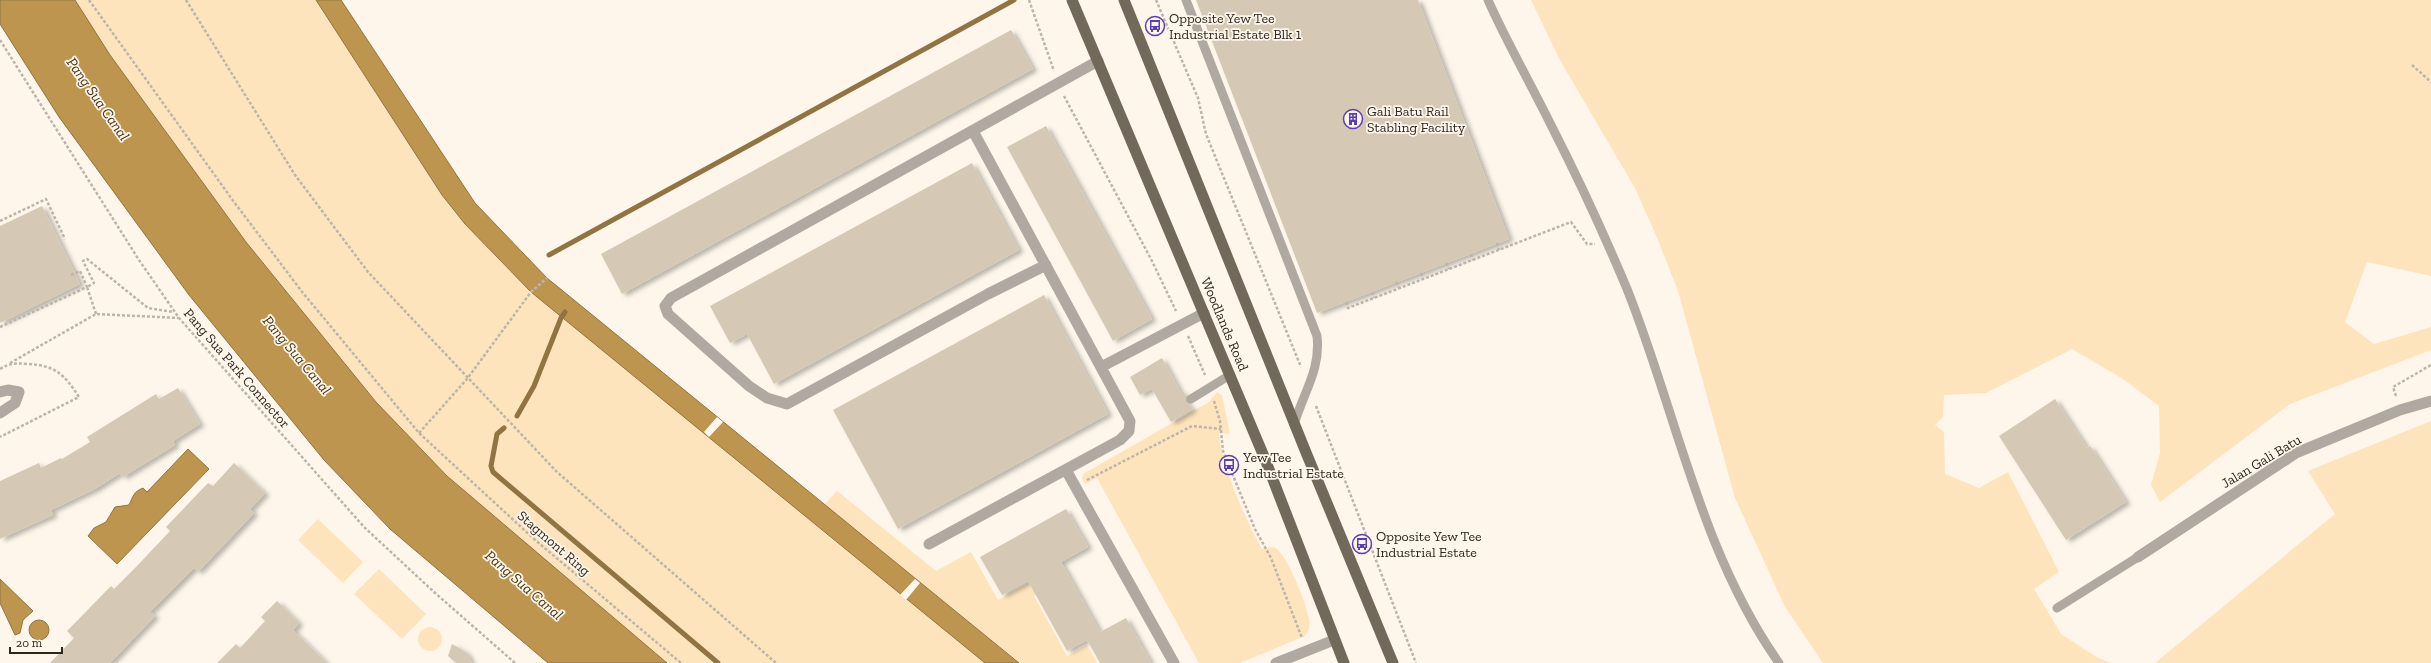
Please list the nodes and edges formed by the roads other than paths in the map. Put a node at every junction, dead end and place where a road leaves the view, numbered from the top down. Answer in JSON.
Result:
{"nodes":[{"id":1,"x":1072,"y":0,"type":"edge"},
{"id":2,"x":1124,"y":0,"type":"edge"},
{"id":3,"x":1186,"y":0,"type":"edge"},
{"id":4,"x":1488,"y":0,"type":"edge"},
{"id":5,"x":1098,"y":61,"type":"junction"},
{"id":6,"x":973,"y":132,"type":"junction"},
{"id":7,"x":1046,"y":265,"type":"junction"},
{"id":8,"x":1204,"y":313,"type":"junction"},
{"id":9,"x":1101,"y":367,"type":"junction"},
{"id":10,"x":1230,"y":375,"type":"junction"},
{"id":11,"x":0,"y":392,"type":"edge"},
{"id":12,"x":1191,"y":399,"type":"dead end"},
{"id":13,"x":2431,"y":401,"type":"edge"},
{"id":14,"x":0,"y":413,"type":"edge"},
{"id":15,"x":1294,"y":425,"type":"junction"},
{"id":16,"x":1066,"y":470,"type":"junction"},
{"id":17,"x":929,"y":544,"type":"dead end"},
{"id":18,"x":2138,"y":557,"type":"joint"},
{"id":19,"x":2057,"y":608,"type":"dead end"},
{"id":20,"x":1334,"y":640,"type":"junction"},
{"id":21,"x":1174,"y":663,"type":"edge"},
{"id":22,"x":1276,"y":663,"type":"edge"},
{"id":23,"x":1344,"y":663,"type":"edge"},
{"id":24,"x":1393,"y":663,"type":"edge"},
{"id":25,"x":1779,"y":663,"type":"edge"}],
"edges":[{"from":1,"to":5,"type":"main road","name":"Woodlands Road"},
{"from":2,"to":15,"type":"main road","name":"Woodlands Road"},
{"from":3,"to":15,"type":"lane"},
{"from":4,"to":25,"type":"lane"},
{"from":5,"to":6,"type":"street"},
{"from":5,"to":8,"type":"main road","name":"Woodlands Road"},
{"from":6,"to":7,"type":"street"},
{"from":6,"to":7,"type":"street"},
{"from":7,"to":9,"type":"street"},
{"from":8,"to":9,"type":"street"},
{"from":8,"to":10,"type":"main road","name":"Woodlands Road"},
{"from":9,"to":16,"type":"street"},
{"from":10,"to":12,"type":"lane"},
{"from":10,"to":20,"type":"main road","name":"Woodlands Road"},
{"from":11,"to":14,"type":"street"},
{"from":13,"to":18,"type":"street","name":"Jalan Gali Batu"},
{"from":15,"to":24,"type":"main road","name":"Woodlands Road"},
{"from":16,"to":17,"type":"street"},
{"from":16,"to":21,"type":"street"},
{"from":18,"to":19,"type":"lane"},
{"from":20,"to":22,"type":"street"},
{"from":20,"to":23,"type":"main road","name":"Woodlands Road"}]}
